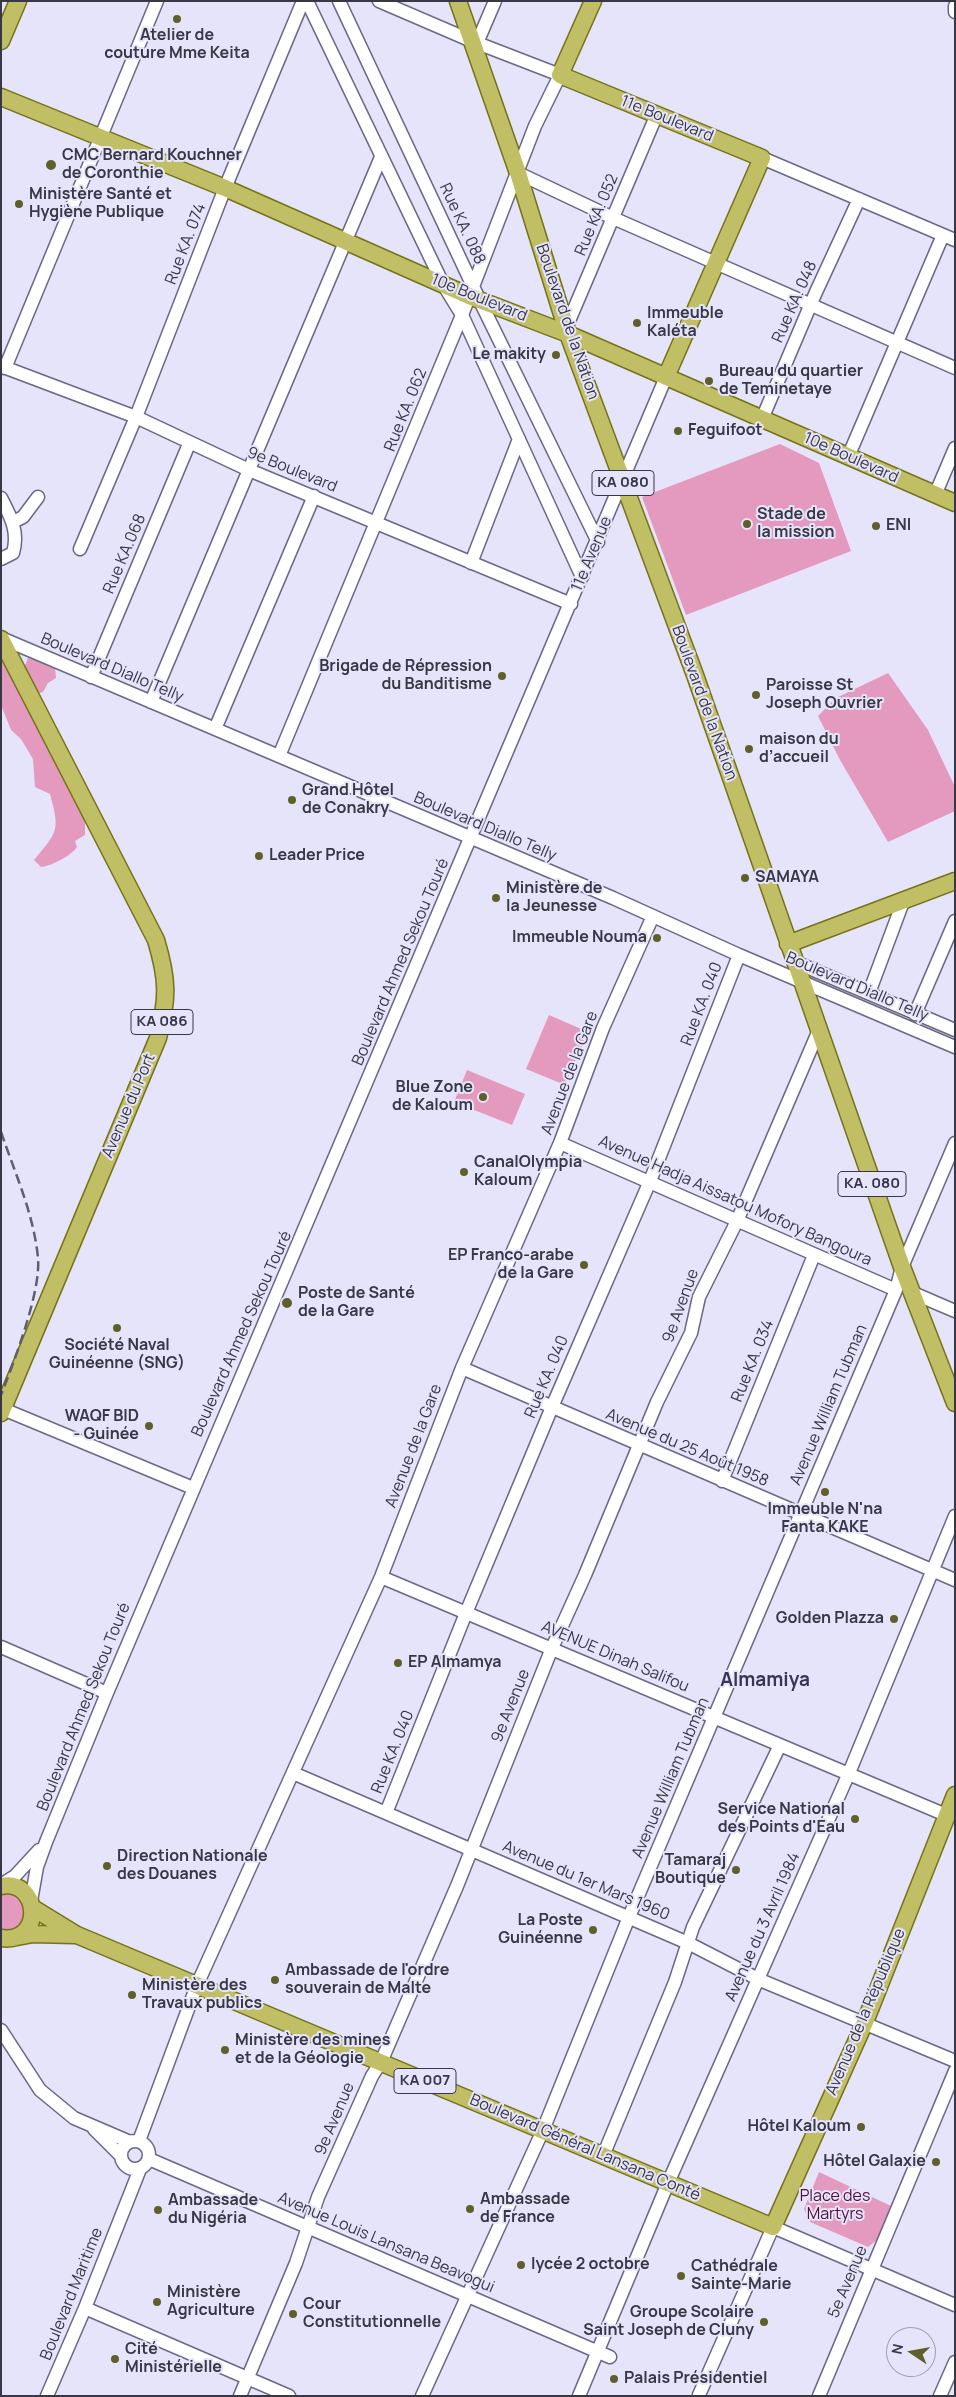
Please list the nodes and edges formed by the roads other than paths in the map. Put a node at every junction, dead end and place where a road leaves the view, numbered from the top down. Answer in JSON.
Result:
{"nodes":[{"id":1,"x":18,"y":1,"type":"edge"},
{"id":2,"x":157,"y":1,"type":"edge"},
{"id":3,"x":303,"y":1,"type":"edge"},
{"id":4,"x":307,"y":1,"type":"edge"},
{"id":5,"x":339,"y":1,"type":"edge"},
{"id":6,"x":379,"y":1,"type":"edge"},
{"id":7,"x":458,"y":1,"type":"edge"},
{"id":8,"x":495,"y":1,"type":"edge"},
{"id":9,"x":593,"y":1,"type":"edge"},
{"id":10,"x":955,"y":6,"type":"edge"},
{"id":11,"x":955,"y":12,"type":"edge"},
{"id":12,"x":1,"y":41,"type":"edge"},
{"id":13,"x":475,"y":42,"type":"junction"},
{"id":14,"x":560,"y":75,"type":"junction"},
{"id":15,"x":1,"y":97,"type":"edge"},
{"id":16,"x":657,"y":114,"type":"junction"},
{"id":17,"x":102,"y":138,"type":"junction"},
{"id":18,"x":381,"y":157,"type":"junction"},
{"id":19,"x":762,"y":158,"type":"junction"},
{"id":20,"x":518,"y":173,"type":"junction"},
{"id":21,"x":225,"y":188,"type":"junction"},
{"id":22,"x":859,"y":199,"type":"junction"},
{"id":23,"x":613,"y":218,"type":"junction"},
{"id":24,"x":949,"y":237,"type":"edge"},
{"id":25,"x":346,"y":240,"type":"junction"},
{"id":26,"x":716,"y":264,"type":"junction"},
{"id":27,"x":443,"y":284,"type":"junction"},
{"id":28,"x":474,"y":294,"type":"junction"},
{"id":29,"x":810,"y":305,"type":"junction"},
{"id":30,"x":462,"y":314,"type":"junction"},
{"id":31,"x":567,"y":331,"type":"junction"},
{"id":32,"x":897,"y":343,"type":"junction"},
{"id":33,"x":3,"y":367,"type":"edge"},
{"id":34,"x":955,"y":368,"type":"edge"},
{"id":35,"x":666,"y":377,"type":"junction"},
{"id":36,"x":136,"y":417,"type":"junction"},
{"id":37,"x":762,"y":419,"type":"junction"},
{"id":38,"x":520,"y":439,"type":"junction"},
{"id":39,"x":189,"y":444,"type":"junction"},
{"id":40,"x":955,"y":448,"type":"edge"},
{"id":41,"x":848,"y":457,"type":"junction"},
{"id":42,"x":249,"y":470,"type":"junction"},
{"id":43,"x":623,"y":481,"type":"junction"},
{"id":44,"x":935,"y":495,"type":"junction"},
{"id":45,"x":314,"y":496,"type":"junction"},
{"id":46,"x":1,"y":498,"type":"edge"},
{"id":47,"x":38,"y":498,"type":"dead end"},
{"id":48,"x":955,"y":503,"type":"edge"},
{"id":49,"x":13,"y":522,"type":"junction"},
{"id":50,"x":377,"y":524,"type":"junction"},
{"id":51,"x":598,"y":542,"type":"junction"},
{"id":52,"x":80,"y":549,"type":"dead end"},
{"id":53,"x":1,"y":559,"type":"edge"},
{"id":54,"x":471,"y":563,"type":"junction"},
{"id":55,"x":582,"y":578,"type":"junction"},
{"id":56,"x":571,"y":604,"type":"junction"},
{"id":57,"x":1,"y":639,"type":"edge"},
{"id":58,"x":91,"y":677,"type":"junction"},
{"id":59,"x":151,"y":702,"type":"junction"},
{"id":60,"x":215,"y":729,"type":"junction"},
{"id":61,"x":279,"y":756,"type":"junction"},
{"id":62,"x":471,"y":840,"type":"junction"},
{"id":63,"x":955,"y":881,"type":"edge"},
{"id":64,"x":903,"y":902,"type":"junction"},
{"id":65,"x":653,"y":916,"type":"junction"},
{"id":66,"x":955,"y":921,"type":"edge"},
{"id":67,"x":788,"y":944,"type":"junction"},
{"id":68,"x":739,"y":955,"type":"junction"},
{"id":69,"x":795,"y":962,"type":"junction"},
{"id":70,"x":801,"y":981,"type":"junction"},
{"id":71,"x":869,"y":994,"type":"junction"},
{"id":72,"x":915,"y":1014,"type":"junction"},
{"id":73,"x":819,"y":1030,"type":"junction"},
{"id":74,"x":955,"y":1030,"type":"edge"},
{"id":75,"x":955,"y":1047,"type":"edge"},
{"id":76,"x":560,"y":1143,"type":"junction"},
{"id":77,"x":955,"y":1143,"type":"edge"},
{"id":78,"x":650,"y":1181,"type":"junction"},
{"id":79,"x":737,"y":1221,"type":"junction"},
{"id":80,"x":814,"y":1255,"type":"junction"},
{"id":81,"x":902,"y":1267,"type":"junction"},
{"id":82,"x":896,"y":1290,"type":"junction"},
{"id":83,"x":913,"y":1293,"type":"junction"},
{"id":84,"x":955,"y":1311,"type":"edge"},
{"id":85,"x":462,"y":1368,"type":"junction"},
{"id":86,"x":955,"y":1403,"type":"edge"},
{"id":87,"x":552,"y":1407,"type":"junction"},
{"id":88,"x":2,"y":1411,"type":"edge"},
{"id":89,"x":640,"y":1446,"type":"junction"},
{"id":90,"x":722,"y":1481,"type":"junction"},
{"id":91,"x":193,"y":1488,"type":"junction"},
{"id":92,"x":800,"y":1514,"type":"junction"},
{"id":93,"x":955,"y":1516,"type":"edge"},
{"id":94,"x":932,"y":1570,"type":"junction"},
{"id":95,"x":381,"y":1577,"type":"junction"},
{"id":96,"x":955,"y":1580,"type":"edge"},
{"id":97,"x":466,"y":1612,"type":"junction"},
{"id":98,"x":1,"y":1647,"type":"edge"},
{"id":99,"x":552,"y":1648,"type":"junction"},
{"id":100,"x":107,"y":1693,"type":"junction"},
{"id":101,"x":714,"y":1717,"type":"junction"},
{"id":102,"x":780,"y":1745,"type":"junction"},
{"id":103,"x":292,"y":1773,"type":"junction"},
{"id":104,"x":849,"y":1773,"type":"junction"},
{"id":105,"x":955,"y":1795,"type":"edge"},
{"id":106,"x":386,"y":1813,"type":"junction"},
{"id":107,"x":951,"y":1817,"type":"edge"},
{"id":108,"x":46,"y":1842,"type":"junction"},
{"id":109,"x":472,"y":1850,"type":"junction"},
{"id":110,"x":1,"y":1886,"type":"edge"},
{"id":111,"x":32,"y":1904,"type":"junction"},
{"id":112,"x":629,"y":1917,"type":"junction"},
{"id":113,"x":76,"y":1935,"type":"junction"},
{"id":114,"x":9,"y":1938,"type":"edge"},
{"id":115,"x":688,"y":1943,"type":"junction"},
{"id":116,"x":758,"y":1979,"type":"junction"},
{"id":117,"x":198,"y":1985,"type":"junction"},
{"id":118,"x":865,"y":2022,"type":"junction"},
{"id":119,"x":1,"y":2030,"type":"edge"},
{"id":120,"x":955,"y":2061,"type":"edge"},
{"id":121,"x":381,"y":2062,"type":"junction"},
{"id":122,"x":955,"y":2071,"type":"edge"},
{"id":123,"x":92,"y":2127,"type":"junction"},
{"id":124,"x":543,"y":2130,"type":"junction"},
{"id":125,"x":134,"y":2142,"type":"junction"},
{"id":126,"x":603,"y":2156,"type":"junction"},
{"id":127,"x":122,"y":2160,"type":"junction"},
{"id":128,"x":144,"y":2164,"type":"junction"},
{"id":129,"x":668,"y":2183,"type":"junction"},
{"id":130,"x":126,"y":2204,"type":"junction"},
{"id":131,"x":773,"y":2227,"type":"junction"},
{"id":132,"x":309,"y":2228,"type":"junction"},
{"id":133,"x":870,"y":2270,"type":"junction"},
{"id":134,"x":468,"y":2296,"type":"junction"},
{"id":135,"x":955,"y":2305,"type":"edge"},
{"id":136,"x":85,"y":2308,"type":"junction"},
{"id":137,"x":598,"y":2352,"type":"junction"},
{"id":138,"x":610,"y":2357,"type":"dead end"},
{"id":139,"x":955,"y":2362,"type":"edge"},
{"id":140,"x":247,"y":2378,"type":"junction"},
{"id":141,"x":699,"y":2395,"type":"edge"},
{"id":142,"x":47,"y":2396,"type":"edge"},
{"id":143,"x":240,"y":2396,"type":"edge"},
{"id":144,"x":289,"y":2396,"type":"edge"},
{"id":145,"x":422,"y":2396,"type":"edge"},
{"id":146,"x":579,"y":2396,"type":"edge"},
{"id":147,"x":819,"y":2396,"type":"edge"},
{"id":148,"x":940,"y":2396,"type":"edge"}],
"edges":[{"from":1,"to":12,"type":"main road"},
{"from":2,"to":17,"type":"street"},
{"from":3,"to":21,"type":"street","name":"Rue KA. 074"},
{"from":4,"to":18,"type":"street"},
{"from":5,"to":28,"type":"street","name":"Rue KA. 088"},
{"from":6,"to":13,"type":"street","name":"11e Boulevard"},
{"from":7,"to":13,"type":"main road","name":"Boulevard de la Nation","number":"KA 080"},
{"from":8,"to":13,"type":"street"},
{"from":9,"to":14,"type":"main road"},
{"from":10,"to":11,"type":"street"},
{"from":13,"to":14,"type":"street","name":"11e Boulevard"},
{"from":13,"to":20,"type":"main road","name":"Boulevard de la Nation","number":"KA 080"},
{"from":14,"to":16,"type":"main road","name":"11e Boulevard"},
{"from":14,"to":20,"type":"street","name":"Rue KA. 062"},
{"from":15,"to":17,"type":"main road","name":"10e Boulevard"},
{"from":16,"to":19,"type":"main road","name":"11e Boulevard"},
{"from":16,"to":23,"type":"street","name":"Rue KA. 052"},
{"from":17,"to":21,"type":"main road","name":"10e Boulevard"},
{"from":17,"to":33,"type":"street"},
{"from":18,"to":25,"type":"street"},
{"from":18,"to":27,"type":"street"},
{"from":19,"to":22,"type":"street","name":"11e Boulevard"},
{"from":19,"to":26,"type":"main road","name":"11e Avenue"},
{"from":20,"to":23,"type":"street"},
{"from":20,"to":28,"type":"street","name":"Rue KA. 062"},
{"from":20,"to":31,"type":"main road","name":"Boulevard de la Nation","number":"KA 080"},
{"from":21,"to":25,"type":"main road","name":"10e Boulevard"},
{"from":21,"to":36,"type":"street","name":"Rue KA. 074"},
{"from":22,"to":24,"type":"street","name":"11e Boulevard"},
{"from":22,"to":29,"type":"street","name":"Rue KA. 048"},
{"from":23,"to":26,"type":"street"},
{"from":23,"to":31,"type":"street","name":"Rue KA. 052"},
{"from":24,"to":32,"type":"street"},
{"from":25,"to":27,"type":"main road","name":"10e Boulevard"},
{"from":25,"to":42,"type":"street"},
{"from":26,"to":29,"type":"street"},
{"from":26,"to":35,"type":"main road","name":"11e Avenue"},
{"from":27,"to":28,"type":"main road","name":"10e Boulevard"},
{"from":27,"to":30,"type":"street"},
{"from":28,"to":30,"type":"street","name":"Rue KA. 062"},
{"from":28,"to":31,"type":"main road","name":"10e Boulevard"},
{"from":28,"to":51,"type":"street","name":"Rue KA. 088"},
{"from":29,"to":32,"type":"street"},
{"from":29,"to":37,"type":"street","name":"Rue KA. 048"},
{"from":30,"to":38,"type":"street"},
{"from":30,"to":50,"type":"street","name":"Rue KA. 062"},
{"from":31,"to":35,"type":"main road","name":"10e Boulevard"},
{"from":31,"to":43,"type":"main road","name":"Boulevard de la Nation","number":"KA 080"},
{"from":32,"to":34,"type":"street"},
{"from":32,"to":41,"type":"street"},
{"from":33,"to":36,"type":"street","name":"9e Boulevard"},
{"from":35,"to":37,"type":"main road","name":"10e Boulevard"},
{"from":35,"to":43,"type":"street","name":"11e Avenue"},
{"from":36,"to":39,"type":"street","name":"9e Boulevard"},
{"from":36,"to":52,"type":"street","name":"Rue KA. 074"},
{"from":37,"to":41,"type":"main road","name":"10e Boulevard"},
{"from":38,"to":54,"type":"street"},
{"from":38,"to":55,"type":"street"},
{"from":39,"to":42,"type":"street","name":"9e Boulevard"},
{"from":39,"to":58,"type":"street","name":"Rue KA.068"},
{"from":40,"to":44,"type":"street"},
{"from":41,"to":44,"type":"main road","name":"10e Boulevard"},
{"from":42,"to":45,"type":"street","name":"9e Boulevard"},
{"from":42,"to":59,"type":"street"},
{"from":43,"to":51,"type":"street","name":"11e Avenue"},
{"from":43,"to":67,"type":"main road","name":"Boulevard de la Nation","number":"KA 080"},
{"from":44,"to":48,"type":"main road","name":"10e Boulevard"},
{"from":45,"to":50,"type":"street","name":"9e Boulevard"},
{"from":45,"to":60,"type":"street"},
{"from":46,"to":49,"type":"street"},
{"from":47,"to":49,"type":"street"},
{"from":49,"to":53,"type":"street"},
{"from":50,"to":54,"type":"street","name":"9e Boulevard"},
{"from":50,"to":61,"type":"street","name":"Rue KA. 062"},
{"from":51,"to":55,"type":"street","name":"11e Avenue"},
{"from":54,"to":56,"type":"street","name":"9e Boulevard"},
{"from":55,"to":56,"type":"street","name":"11e Avenue"},
{"from":56,"to":62,"type":"street","name":"11e Avenue"},
{"from":57,"to":58,"type":"street","name":"Boulevard Diallo Telly"},
{"from":57,"to":88,"type":"main road","name":"Avenue du Port","number":"KA 086"},
{"from":58,"to":59,"type":"street","name":"Boulevard Diallo Telly"},
{"from":59,"to":60,"type":"street","name":"Boulevard Diallo Telly"},
{"from":60,"to":61,"type":"street","name":"Boulevard Diallo Telly"},
{"from":61,"to":62,"type":"street","name":"Boulevard Diallo Telly"},
{"from":62,"to":65,"type":"street","name":"Boulevard Diallo Telly"},
{"from":62,"to":91,"type":"street","name":"Boulevard Ahmed Sekou Touré"},
{"from":63,"to":64,"type":"main road"},
{"from":64,"to":67,"type":"main road"},
{"from":64,"to":71,"type":"street"},
{"from":65,"to":68,"type":"street","name":"Boulevard Diallo Telly"},
{"from":65,"to":76,"type":"street","name":"Avenue de la Gare"},
{"from":66,"to":72,"type":"street"},
{"from":67,"to":69,"type":"main road","name":"Boulevard de la Nation","number":"KA 080"},
{"from":68,"to":70,"type":"street","name":"Boulevard Diallo Telly"},
{"from":68,"to":78,"type":"street","name":"Rue KA. 040"},
{"from":69,"to":70,"type":"main road","name":"Boulevard de la Nation","number":"KA. 080"},
{"from":69,"to":71,"type":"street","name":"Boulevard Diallo Telly"},
{"from":70,"to":73,"type":"main road","name":"Boulevard de la Nation","number":"KA. 080"},
{"from":70,"to":75,"type":"street","name":"Boulevard Diallo Telly"},
{"from":71,"to":72,"type":"street","name":"Boulevard Diallo Telly"},
{"from":72,"to":74,"type":"street","name":"Boulevard Diallo Telly"},
{"from":73,"to":79,"type":"street","name":"9e Avenue"},
{"from":73,"to":81,"type":"main road","name":"Boulevard de la Nation","number":"KA. 080"},
{"from":76,"to":78,"type":"street","name":"Avenue Hadja Aissatou Mofory Bangoura"},
{"from":76,"to":85,"type":"street","name":"Avenue de la Gare"},
{"from":77,"to":81,"type":"street","name":"Avenue William Tubman"},
{"from":78,"to":79,"type":"street","name":"Avenue Hadja Aissatou Mofory Bangoura"},
{"from":78,"to":87,"type":"street","name":"Rue KA. 040"},
{"from":79,"to":80,"type":"street","name":"Avenue Hadja Aissatou Mofory Bangoura"},
{"from":79,"to":89,"type":"street","name":"9e Avenue"},
{"from":80,"to":82,"type":"street","name":"Avenue Hadja Aissatou Mofory Bangoura"},
{"from":80,"to":90,"type":"street","name":"Rue KA. 034"},
{"from":81,"to":82,"type":"street","name":"Avenue William Tubman"},
{"from":81,"to":83,"type":"main road","name":"Boulevard de la Nation","number":"KA. 080"},
{"from":82,"to":92,"type":"street","name":"Avenue William Tubman"},
{"from":83,"to":84,"type":"street"},
{"from":83,"to":86,"type":"main road","name":"Boulevard de la Nation","number":"KA. 080"},
{"from":85,"to":87,"type":"street","name":"Avenue du 25 Août 1958"},
{"from":85,"to":95,"type":"street","name":"Avenue de la Gare"},
{"from":87,"to":89,"type":"street","name":"Avenue du 25 Août 1958"},
{"from":87,"to":97,"type":"street","name":"Rue KA. 040"},
{"from":88,"to":91,"type":"street"},
{"from":89,"to":90,"type":"street","name":"Avenue du 25 Août 1958"},
{"from":89,"to":99,"type":"street","name":"9e Avenue"},
{"from":90,"to":92,"type":"street","name":"Avenue du 25 Août 1958"},
{"from":91,"to":100,"type":"street","name":"Boulevard Ahmed Sekou Touré"},
{"from":92,"to":94,"type":"street","name":"Avenue du 25 Août 1958"},
{"from":92,"to":101,"type":"street","name":"Avenue William Tubman"},
{"from":93,"to":94,"type":"street","name":"Avenue du 3 Avril 1984"},
{"from":94,"to":96,"type":"street","name":"Avenue du 25 Août 1958"},
{"from":94,"to":104,"type":"street","name":"Avenue du 3 Avril 1984"},
{"from":95,"to":97,"type":"street","name":"AVENUE Dinah Salifou"},
{"from":95,"to":103,"type":"street","name":"Avenue de la Gare"},
{"from":97,"to":99,"type":"street","name":"AVENUE Dinah Salifou"},
{"from":97,"to":106,"type":"street","name":"Rue KA. 040"},
{"from":98,"to":100,"type":"street"},
{"from":99,"to":101,"type":"street","name":"AVENUE Dinah Salifou"},
{"from":99,"to":109,"type":"street","name":"9e Avenue"},
{"from":100,"to":108,"type":"street","name":"Boulevard Ahmed Sekou Touré"},
{"from":101,"to":102,"type":"street","name":"AVENUE Dinah Salifou"},
{"from":101,"to":112,"type":"street","name":"Avenue William Tubman"},
{"from":102,"to":104,"type":"street","name":"AVENUE Dinah Salifou"},
{"from":102,"to":115,"type":"street"},
{"from":103,"to":106,"type":"street","name":"Avenue du 1er Mars 1960"},
{"from":103,"to":117,"type":"street","name":"Avenue de la Gare"},
{"from":104,"to":107,"type":"street","name":"AVENUE Dinah Salifou"},
{"from":104,"to":116,"type":"street","name":"Avenue du 3 Avril 1984"},
{"from":105,"to":107,"type":"main road","name":"Avenue de la République"},
{"from":106,"to":109,"type":"street","name":"Avenue du 1er Mars 1960"},
{"from":107,"to":118,"type":"main road","name":"Avenue de la République"},
{"from":108,"to":110,"type":"street","name":"Boulevard Ahmed Sekou Touré"},
{"from":108,"to":111,"type":"street","name":"Boulevard Ahmed Sekou Touré"},
{"from":109,"to":112,"type":"street","name":"Avenue du 1er Mars 1960"},
{"from":109,"to":121,"type":"street","name":"9e Avenue"},
{"from":110,"to":111,"type":"main road","name":"Boulevard Général Lansana Conté"},
{"from":111,"to":113,"type":"main road","name":"Boulevard Général Lansana Conté","number":"KA 007"},
{"from":111,"to":114,"type":"main road"},
{"from":112,"to":115,"type":"street","name":"Avenue du 1er Mars 1960"},
{"from":112,"to":124,"type":"street","name":"Avenue William Tubman"},
{"from":113,"to":114,"type":"main road","name":"Boulevard Général Lansana Conté","number":"KA 007"},
{"from":113,"to":117,"type":"main road","name":"Boulevard Général Lansana Conté","number":"KA 007"},
{"from":115,"to":116,"type":"street","name":"Avenue du 1er Mars 1960"},
{"from":115,"to":126,"type":"street"},
{"from":116,"to":118,"type":"street","name":"Avenue du 1er Mars 1960"},
{"from":116,"to":129,"type":"street","name":"Avenue du 3 Avril 1984"},
{"from":117,"to":121,"type":"main road","name":"Boulevard Général Lansana Conté","number":"KA 007"},
{"from":117,"to":125,"type":"street","name":"Avenue de la Gare"},
{"from":118,"to":120,"type":"street","name":"Avenue du 1er Mars 1960"},
{"from":118,"to":131,"type":"main road","name":"Avenue de la République"},
{"from":119,"to":123,"type":"street"},
{"from":121,"to":124,"type":"main road","name":"Boulevard Général Lansana Conté","number":"KA 007"},
{"from":121,"to":132,"type":"street","name":"9e Avenue"},
{"from":122,"to":133,"type":"street","name":"5e Avenue"},
{"from":123,"to":125,"type":"street"},
{"from":123,"to":127,"type":"street"},
{"from":124,"to":126,"type":"main road","name":"Boulevard Général Lansana Conté","number":"KA 007"},
{"from":124,"to":134,"type":"street","name":"Avenue William Tubman"},
{"from":125,"to":127,"type":"street"},
{"from":125,"to":128,"type":"street"},
{"from":126,"to":129,"type":"main road","name":"Boulevard Général Lansana Conté","number":"KA 007"},
{"from":127,"to":128,"type":"street"},
{"from":127,"to":130,"type":"street","name":"Boulevard Maritime"},
{"from":128,"to":130,"type":"street","name":"Boulevard Maritime"},
{"from":128,"to":132,"type":"street","name":"Avenue Louis Lansana Beavogui"},
{"from":129,"to":131,"type":"main road","name":"Boulevard Général Lansana Conté","number":"KA 007"},
{"from":129,"to":137,"type":"street","name":"Avenue du 3 Avril 1984"},
{"from":130,"to":136,"type":"street","name":"Boulevard Maritime"},
{"from":131,"to":133,"type":"street","name":"Boulevard Général Lansana Conté"},
{"from":131,"to":141,"type":"street"},
{"from":132,"to":134,"type":"street","name":"Avenue Louis Lansana Beavogui"},
{"from":132,"to":140,"type":"street","name":"9e Avenue"},
{"from":133,"to":135,"type":"street","name":"Boulevard Général Lansana Conté"},
{"from":133,"to":147,"type":"street","name":"5e Avenue"},
{"from":134,"to":137,"type":"street","name":"Avenue Louis Lansana Beavogui"},
{"from":134,"to":145,"type":"street","name":"Avenue William Tubman"},
{"from":136,"to":140,"type":"street"},
{"from":136,"to":142,"type":"street","name":"Boulevard Maritime"},
{"from":137,"to":138,"type":"street","name":"Avenue Louis Lansana Beavogui"},
{"from":137,"to":146,"type":"street","name":"Avenue du 3 Avril 1984"},
{"from":139,"to":148,"type":"street"},
{"from":140,"to":143,"type":"street","name":"9e Avenue"},
{"from":140,"to":144,"type":"street"}]}
